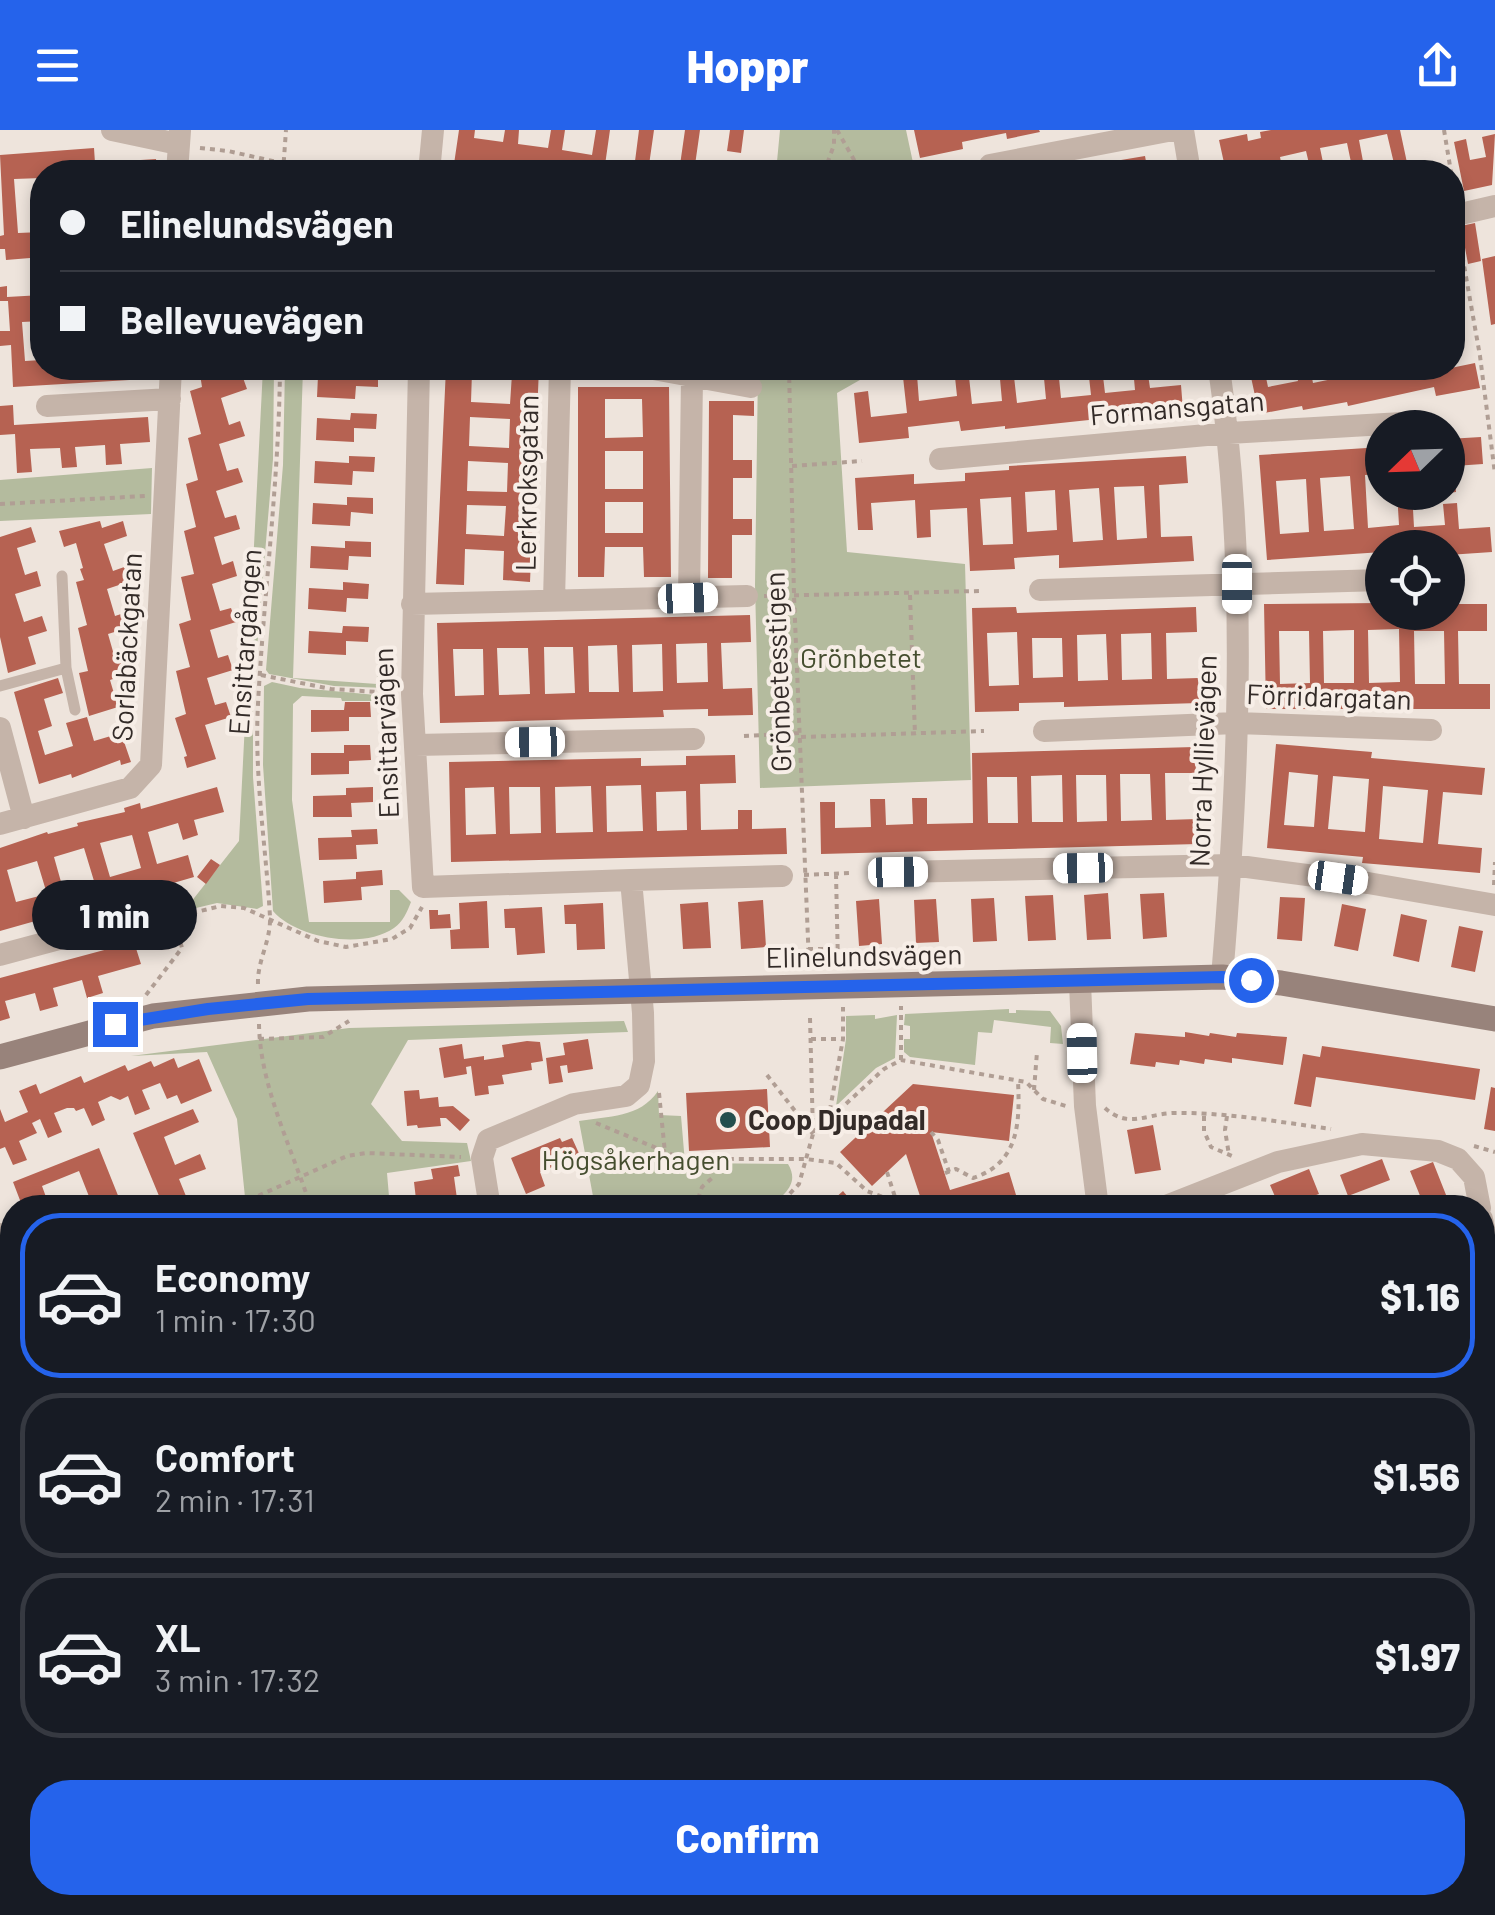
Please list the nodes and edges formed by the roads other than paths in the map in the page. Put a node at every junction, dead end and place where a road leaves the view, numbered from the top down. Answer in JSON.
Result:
{"nodes":[{"id":1,"x":112,"y":130,"type":"edge"},
{"id":2,"x":433,"y":130,"type":"edge"},
{"id":3,"x":1173,"y":130,"type":"edge"},
{"id":4,"x":1183,"y":130,"type":"edge"},
{"id":5,"x":179,"y":137,"type":"edge"},
{"id":6,"x":430,"y":160,"type":"edge"},
{"id":7,"x":1016,"y":160,"type":"edge"},
{"id":8,"x":1188,"y":160,"type":"edge"},
{"id":9,"x":1495,"y":206,"type":"edge"},
{"id":10,"x":1465,"y":213,"type":"edge"},
{"id":11,"x":171,"y":380,"type":"edge"},
{"id":12,"x":418,"y":380,"type":"edge"},
{"id":13,"x":560,"y":380,"type":"edge"},
{"id":14,"x":692,"y":380,"type":"edge"},
{"id":15,"x":712,"y":380,"type":"edge"},
{"id":16,"x":1221,"y":380,"type":"edge"},
{"id":17,"x":752,"y":388,"type":"dead end"},
{"id":18,"x":170,"y":398,"type":"junction"},
{"id":19,"x":47,"y":406,"type":"dead end"},
{"id":20,"x":1365,"y":425,"type":"edge"},
{"id":21,"x":1228,"y":432,"type":"junction"},
{"id":22,"x":940,"y":459,"type":"dead end"},
{"id":23,"x":62,"y":576,"type":"dead end"},
{"id":24,"x":1365,"y":580,"type":"edge"},
{"id":25,"x":1237,"y":584,"type":"junction"},
{"id":26,"x":1040,"y":590,"type":"dead end"},
{"id":27,"x":747,"y":596,"type":"road end"},
{"id":28,"x":688,"y":598,"type":"junction"},
{"id":29,"x":554,"y":600,"type":"junction"},
{"id":30,"x":412,"y":604,"type":"junction"},
{"id":31,"x":66,"y":668,"type":"junction"},
{"id":32,"x":0,"y":686,"type":"edge"},
{"id":33,"x":75,"y":710,"type":"dead end"},
{"id":34,"x":1236,"y":723,"type":"junction"},
{"id":35,"x":0,"y":728,"type":"edge"},
{"id":36,"x":1044,"y":730,"type":"dead end"},
{"id":37,"x":1432,"y":730,"type":"dead end"},
{"id":38,"x":694,"y":738,"type":"dead end"},
{"id":39,"x":416,"y":746,"type":"junction"},
{"id":40,"x":24,"y":818,"type":"junction"},
{"id":41,"x":0,"y":824,"type":"edge"},
{"id":42,"x":1232,"y":866,"type":"junction"},
{"id":43,"x":898,"y":872,"type":"dead end"},
{"id":44,"x":794,"y":876,"type":"road end"},
{"id":45,"x":631,"y":880,"type":"junction"},
{"id":46,"x":1495,"y":906,"type":"edge"},
{"id":47,"x":174,"y":918,"type":"road end"},
{"id":48,"x":0,"y":955,"type":"edge"},
{"id":49,"x":1222,"y":977,"type":"junction"},
{"id":50,"x":1080,"y":982,"type":"junction"},
{"id":51,"x":640,"y":991,"type":"junction"},
{"id":52,"x":1495,"y":1019,"type":"edge"},
{"id":53,"x":0,"y":1057,"type":"edge"},
{"id":54,"x":488,"y":1195,"type":"edge"},
{"id":55,"x":1096,"y":1195,"type":"edge"},
{"id":56,"x":1194,"y":1195,"type":"edge"},
{"id":57,"x":1477,"y":1195,"type":"edge"}],
"edges":[{"from":1,"to":5,"type":"street"},
{"from":2,"to":6,"type":"street"},
{"from":3,"to":7,"type":"street"},
{"from":4,"to":8,"type":"street"},
{"from":9,"to":10,"type":"street"},
{"from":11,"to":18,"type":"street","name":"Sorlabäckgatan"},
{"from":12,"to":30,"type":"street","name":"Ensittarvägen"},
{"from":13,"to":29,"type":"street","name":"Lerkroksgatan"},
{"from":14,"to":28,"type":"street"},
{"from":15,"to":17,"type":"street"},
{"from":16,"to":21,"type":"street","name":"Norra Hyllievägen"},
{"from":18,"to":19,"type":"street"},
{"from":18,"to":40,"type":"street","name":"Sorlabäckgatan"},
{"from":20,"to":21,"type":"street","name":"Formansgatan"},
{"from":21,"to":22,"type":"street","name":"Formansgatan"},
{"from":21,"to":25,"type":"street","name":"Norra Hyllievägen"},
{"from":23,"to":31,"type":"lane"},
{"from":24,"to":25,"type":"street"},
{"from":25,"to":26,"type":"street"},
{"from":25,"to":34,"type":"street","name":"Norra Hyllievägen"},
{"from":27,"to":28,"type":"street"},
{"from":28,"to":29,"type":"street"},
{"from":29,"to":30,"type":"street"},
{"from":30,"to":39,"type":"street","name":"Ensittarvägen"},
{"from":31,"to":32,"type":"lane"},
{"from":31,"to":33,"type":"lane"},
{"from":34,"to":36,"type":"street","name":"Förridargatan"},
{"from":34,"to":37,"type":"street","name":"Förridargatan"},
{"from":34,"to":42,"type":"street","name":"Norra Hyllievägen"},
{"from":35,"to":40,"type":"street"},
{"from":38,"to":39,"type":"street"},
{"from":39,"to":45,"type":"street","name":"Ensittarvägen"},
{"from":40,"to":41,"type":"street","name":"Sorlabäckgatan"},
{"from":42,"to":43,"type":"street"},
{"from":42,"to":46,"type":"street"},
{"from":42,"to":49,"type":"street","name":"Norra Hyllievägen"},
{"from":44,"to":45,"type":"street"},
{"from":45,"to":51,"type":"street"},
{"from":47,"to":48,"type":"street"},
{"from":49,"to":50,"type":"street","name":"Elinelundsvägen"},
{"from":49,"to":52,"type":"street","name":"Elinelundsvägen"},
{"from":50,"to":51,"type":"street","name":"Elinelundsvägen"},
{"from":50,"to":55,"type":"street"},
{"from":51,"to":53,"type":"street","name":"Elinelundsvägen"},
{"from":51,"to":54,"type":"street"},
{"from":56,"to":57,"type":"street"}]}
